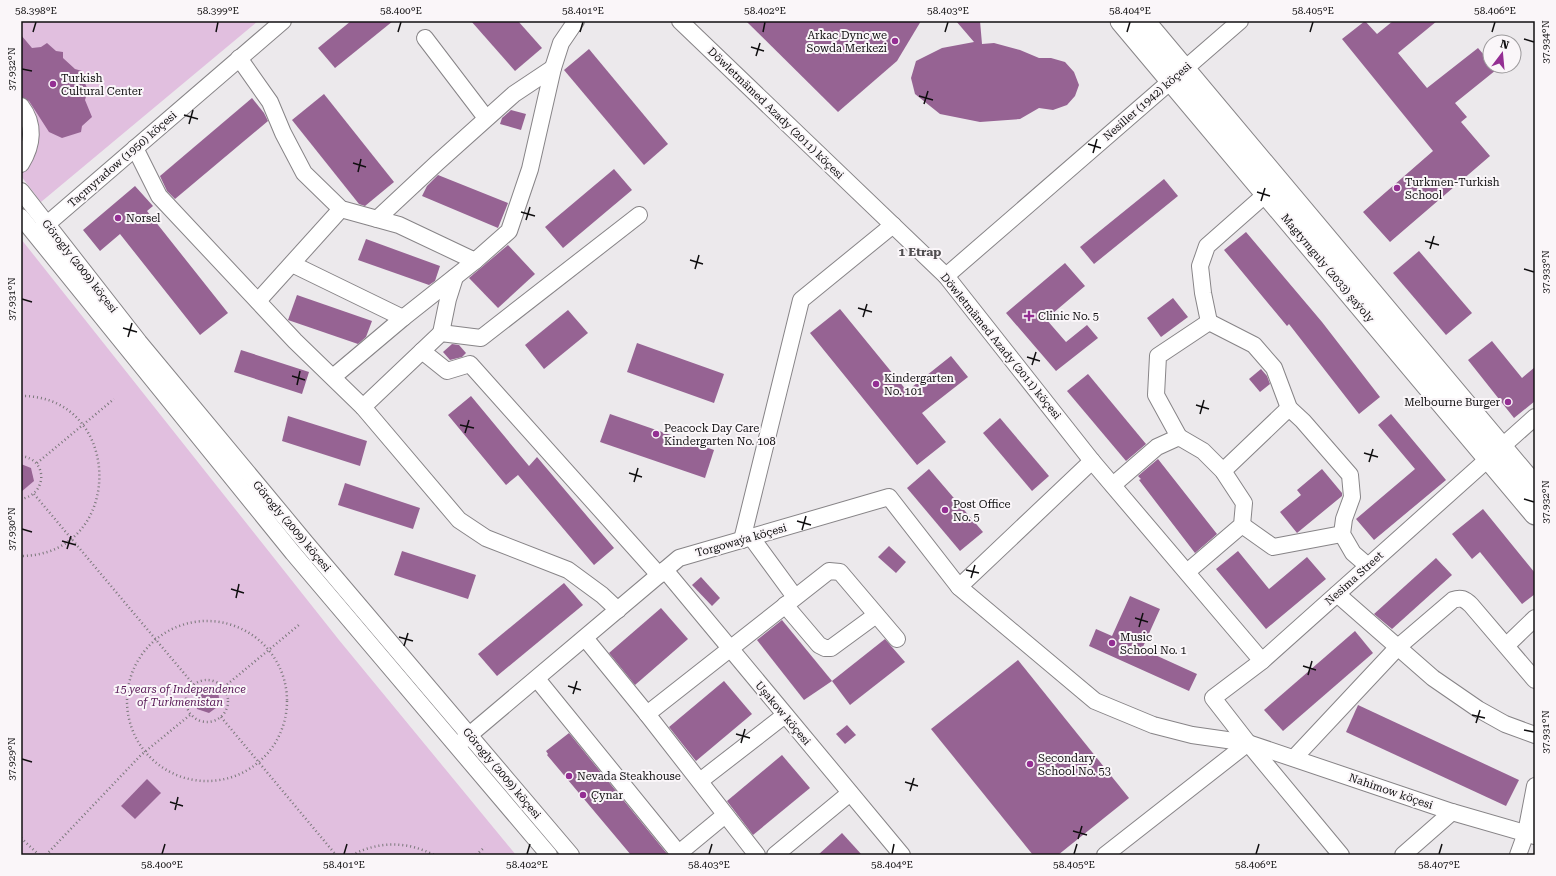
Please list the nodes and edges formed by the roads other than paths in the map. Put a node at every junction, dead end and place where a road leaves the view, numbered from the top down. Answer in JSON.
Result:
{"nodes":[{"id":1,"x":283,"y":21,"type":"edge"},
{"id":2,"x":576,"y":21,"type":"edge"},
{"id":3,"x":680,"y":21,"type":"edge"},
{"id":4,"x":1121,"y":21,"type":"edge"},
{"id":5,"x":1144,"y":21,"type":"edge"},
{"id":6,"x":1240,"y":21,"type":"edge"},
{"id":7,"x":425,"y":38,"type":"dead end"},
{"id":8,"x":239,"y":58,"type":"junction"},
{"id":9,"x":553,"y":68,"type":"junction"},
{"id":10,"x":1177,"y":74,"type":"junction"},
{"id":11,"x":21,"y":106,"type":"edge"},
{"id":12,"x":486,"y":118,"type":"junction"},
{"id":13,"x":135,"y":148,"type":"junction"},
{"id":14,"x":21,"y":164,"type":"edge"},
{"id":15,"x":21,"y":191,"type":"edge"},
{"id":16,"x":1266,"y":194,"type":"junction"},
{"id":17,"x":341,"y":210,"type":"junction"},
{"id":18,"x":639,"y":216,"type":"dead end"},
{"id":19,"x":21,"y":217,"type":"edge"},
{"id":20,"x":377,"y":219,"type":"junction"},
{"id":21,"x":47,"y":224,"type":"junction"},
{"id":22,"x":892,"y":225,"type":"junction"},
{"id":23,"x":35,"y":234,"type":"junction"},
{"id":24,"x":475,"y":261,"type":"junction"},
{"id":25,"x":292,"y":264,"type":"junction"},
{"id":26,"x":946,"y":276,"type":"junction"},
{"id":27,"x":455,"y":277,"type":"junction"},
{"id":28,"x":258,"y":301,"type":"junction"},
{"id":29,"x":403,"y":318,"type":"junction"},
{"id":30,"x":1209,"y":322,"type":"junction"},
{"id":31,"x":441,"y":333,"type":"junction"},
{"id":32,"x":422,"y":351,"type":"junction"},
{"id":33,"x":333,"y":377,"type":"junction"},
{"id":34,"x":363,"y":407,"type":"junction"},
{"id":35,"x":1289,"y":408,"type":"junction"},
{"id":36,"x":1535,"y":417,"type":"edge"},
{"id":37,"x":1179,"y":437,"type":"junction"},
{"id":38,"x":1495,"y":453,"type":"junction"},
{"id":39,"x":1092,"y":461,"type":"junction"},
{"id":40,"x":1223,"y":471,"type":"junction"},
{"id":41,"x":1113,"y":485,"type":"junction"},
{"id":42,"x":1535,"y":486,"type":"edge"},
{"id":43,"x":1535,"y":514,"type":"edge"},
{"id":44,"x":1242,"y":525,"type":"junction"},
{"id":45,"x":1342,"y":534,"type":"junction"},
{"id":46,"x":747,"y":539,"type":"junction"},
{"id":47,"x":1368,"y":566,"type":"junction"},
{"id":48,"x":1187,"y":572,"type":"junction"},
{"id":49,"x":662,"y":573,"type":"junction"},
{"id":50,"x":959,"y":587,"type":"junction"},
{"id":51,"x":1337,"y":594,"type":"junction"},
{"id":52,"x":790,"y":601,"type":"junction"},
{"id":53,"x":618,"y":610,"type":"junction"},
{"id":54,"x":876,"y":615,"type":"junction"},
{"id":55,"x":1535,"y":618,"type":"edge"},
{"id":56,"x":585,"y":638,"type":"junction"},
{"id":57,"x":897,"y":639,"type":"dead end"},
{"id":58,"x":1507,"y":645,"type":"junction"},
{"id":59,"x":1398,"y":647,"type":"junction"},
{"id":60,"x":729,"y":648,"type":"junction"},
{"id":61,"x":1262,"y":661,"type":"junction"},
{"id":62,"x":536,"y":679,"type":"junction"},
{"id":63,"x":1535,"y":680,"type":"edge"},
{"id":64,"x":647,"y":714,"type":"junction"},
{"id":65,"x":785,"y":715,"type":"junction"},
{"id":66,"x":470,"y":735,"type":"junction"},
{"id":67,"x":1535,"y":735,"type":"edge"},
{"id":68,"x":1248,"y":743,"type":"junction"},
{"id":69,"x":457,"y":745,"type":"junction"},
{"id":70,"x":1294,"y":758,"type":"junction"},
{"id":71,"x":700,"y":781,"type":"junction"},
{"id":72,"x":1535,"y":786,"type":"edge"},
{"id":73,"x":850,"y":793,"type":"junction"},
{"id":74,"x":1452,"y":812,"type":"junction"},
{"id":75,"x":725,"y":815,"type":"junction"},
{"id":76,"x":1530,"y":835,"type":"edge"},
{"id":77,"x":680,"y":854,"type":"edge"},
{"id":78,"x":549,"y":855,"type":"edge"},
{"id":79,"x":571,"y":855,"type":"edge"},
{"id":80,"x":757,"y":855,"type":"edge"},
{"id":81,"x":775,"y":855,"type":"edge"},
{"id":82,"x":902,"y":855,"type":"edge"},
{"id":83,"x":1105,"y":855,"type":"edge"},
{"id":84,"x":1341,"y":855,"type":"edge"},
{"id":85,"x":1403,"y":855,"type":"edge"},
{"id":86,"x":1518,"y":855,"type":"edge"}],
"edges":[{"from":1,"to":8,"type":"street","name":"Taçmyradow (1950) köçesi"},
{"from":2,"to":9,"type":"street"},
{"from":3,"to":22,"type":"street","name":"Döwletmämed Azady (2011) köçesi"},
{"from":4,"to":10,"type":"main road","name":"Magtymguly (2033) şaýoly"},
{"from":5,"to":10,"type":"main road","name":"Magtymguly (2033) şaýoly"},
{"from":6,"to":10,"type":"street","name":"Nesiller (1942) köçesi"},
{"from":7,"to":12,"type":"street"},
{"from":8,"to":13,"type":"street","name":"Taçmyradow (1950) köçesi"},
{"from":8,"to":17,"type":"street"},
{"from":9,"to":12,"type":"street"},
{"from":9,"to":24,"type":"street"},
{"from":10,"to":16,"type":"main road","name":"Magtymguly (2033) şaýoly"},
{"from":10,"to":26,"type":"street","name":"Nesiller (1942) köçesi"},
{"from":10,"to":38,"type":"main road","name":"Magtymguly (2033) şaýoly"},
{"from":11,"to":14,"type":"street"},
{"from":12,"to":20,"type":"street"},
{"from":13,"to":21,"type":"street","name":"Taçmyradow (1950) köçesi"},
{"from":13,"to":28,"type":"street"},
{"from":15,"to":21,"type":"street","name":"Görogly (2009) köçesi"},
{"from":16,"to":30,"type":"street"},
{"from":16,"to":38,"type":"main road","name":"Magtymguly (2033) şaýoly"},
{"from":17,"to":20,"type":"street"},
{"from":17,"to":25,"type":"street"},
{"from":18,"to":31,"type":"street"},
{"from":19,"to":23,"type":"street","name":"Görogly (2009) köçesi"},
{"from":20,"to":24,"type":"street"},
{"from":21,"to":23,"type":"street","name":"Taçmyradow (1950) köçesi"},
{"from":21,"to":66,"type":"street","name":"Görogly (2009) köçesi"},
{"from":22,"to":26,"type":"street","name":"Döwletmämed Azady (2011) köçesi"},
{"from":22,"to":46,"type":"street"},
{"from":23,"to":69,"type":"street","name":"Görogly (2009) köçesi"},
{"from":24,"to":27,"type":"street"},
{"from":25,"to":28,"type":"street"},
{"from":25,"to":29,"type":"street"},
{"from":26,"to":39,"type":"street","name":"Döwletmämed Azady (2011) köçesi"},
{"from":27,"to":29,"type":"street"},
{"from":27,"to":31,"type":"street"},
{"from":28,"to":33,"type":"street"},
{"from":29,"to":33,"type":"street"},
{"from":30,"to":35,"type":"street"},
{"from":30,"to":37,"type":"street"},
{"from":31,"to":32,"type":"street"},
{"from":32,"to":34,"type":"street"},
{"from":32,"to":49,"type":"street","name":"Uşakow köçesi"},
{"from":33,"to":34,"type":"street"},
{"from":34,"to":53,"type":"street"},
{"from":35,"to":40,"type":"street"},
{"from":35,"to":45,"type":"street"},
{"from":36,"to":38,"type":"street","name":"Nesima Street"},
{"from":37,"to":40,"type":"street"},
{"from":37,"to":41,"type":"street"},
{"from":38,"to":42,"type":"main road","name":"Magtymguly (2033) şaýoly"},
{"from":38,"to":43,"type":"main road","name":"Magtymguly (2033) şaýoly"},
{"from":38,"to":47,"type":"street","name":"Nesima Street"},
{"from":39,"to":41,"type":"street","name":"Döwletmämed Azady (2011) köçesi"},
{"from":39,"to":50,"type":"street"},
{"from":40,"to":44,"type":"street"},
{"from":41,"to":48,"type":"street","name":"Döwletmämed Azady (2011) köçesi"},
{"from":44,"to":45,"type":"street"},
{"from":44,"to":48,"type":"street"},
{"from":45,"to":47,"type":"street"},
{"from":46,"to":49,"type":"street","name":"Torgowaýa köçesi"},
{"from":46,"to":50,"type":"street","name":"Torgowaýa köçesi"},
{"from":46,"to":52,"type":"street"},
{"from":47,"to":51,"type":"street","name":"Nesima Street"},
{"from":48,"to":61,"type":"street","name":"Döwletmämed Azady (2011) köçesi"},
{"from":49,"to":53,"type":"street","name":"Torgowaýa köçesi"},
{"from":49,"to":60,"type":"street","name":"Uşakow köçesi"},
{"from":50,"to":68,"type":"street","name":"Nahimow köçesi"},
{"from":51,"to":59,"type":"street"},
{"from":51,"to":61,"type":"street","name":"Nesima Street"},
{"from":52,"to":54,"type":"street"},
{"from":52,"to":54,"type":"street"},
{"from":52,"to":60,"type":"street"},
{"from":53,"to":56,"type":"street","name":"Torgowaýa köçesi"},
{"from":54,"to":57,"type":"street"},
{"from":55,"to":58,"type":"street"},
{"from":56,"to":62,"type":"street","name":"Torgowaýa köçesi"},
{"from":56,"to":64,"type":"street"},
{"from":58,"to":59,"type":"street"},
{"from":58,"to":63,"type":"street"},
{"from":59,"to":67,"type":"street"},
{"from":59,"to":70,"type":"street"},
{"from":60,"to":64,"type":"street"},
{"from":60,"to":65,"type":"street","name":"Uşakow köçesi"},
{"from":61,"to":68,"type":"street","name":"Nesima Street"},
{"from":62,"to":66,"type":"street","name":"Torgowaýa köçesi"},
{"from":62,"to":77,"type":"street"},
{"from":64,"to":71,"type":"street"},
{"from":65,"to":71,"type":"street"},
{"from":65,"to":73,"type":"street","name":"Uşakow köçesi"},
{"from":66,"to":69,"type":"street","name":"Torgowaýa köçesi"},
{"from":66,"to":79,"type":"street","name":"Görogly (2009) köçesi"},
{"from":68,"to":70,"type":"street","name":"Nahimow köçesi"},
{"from":68,"to":83,"type":"street"},
{"from":68,"to":84,"type":"street"},
{"from":69,"to":78,"type":"street","name":"Görogly (2009) köçesi"},
{"from":70,"to":74,"type":"street","name":"Nahimow köçesi"},
{"from":71,"to":75,"type":"street"},
{"from":72,"to":76,"type":"street"},
{"from":73,"to":81,"type":"street"},
{"from":73,"to":82,"type":"street","name":"Uşakow köçesi"},
{"from":74,"to":76,"type":"street","name":"Nahimow köçesi"},
{"from":74,"to":85,"type":"street"},
{"from":75,"to":77,"type":"street"},
{"from":75,"to":80,"type":"street"},
{"from":76,"to":86,"type":"street"}]}
